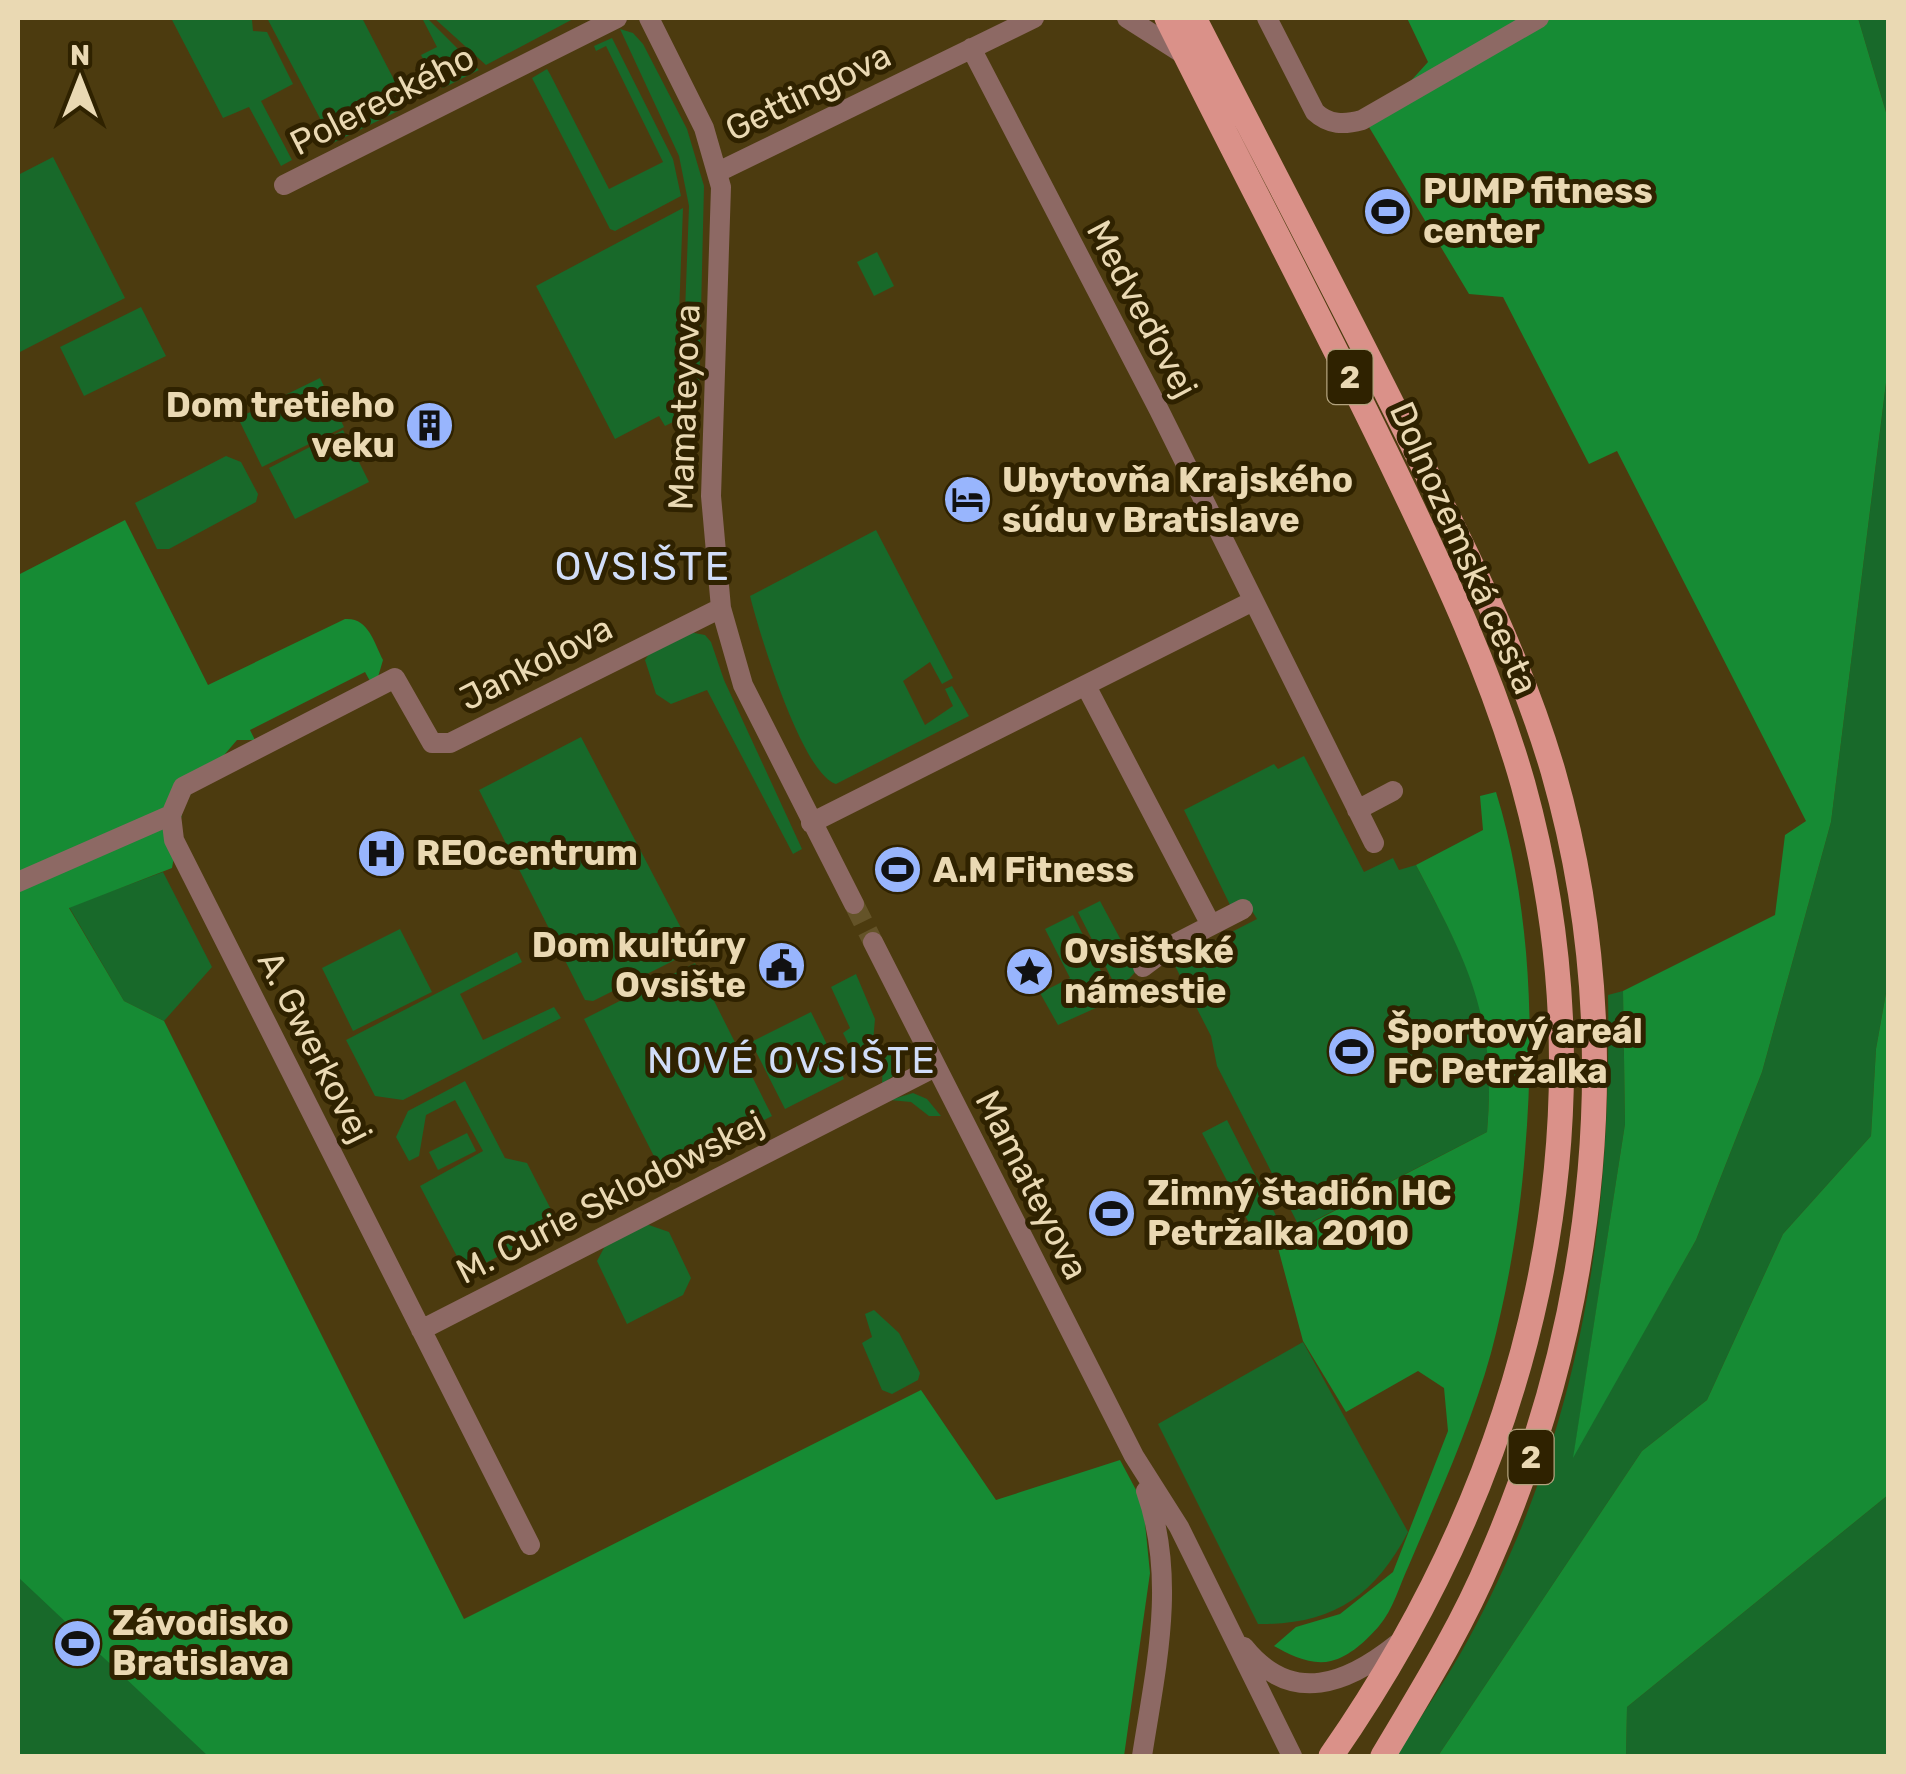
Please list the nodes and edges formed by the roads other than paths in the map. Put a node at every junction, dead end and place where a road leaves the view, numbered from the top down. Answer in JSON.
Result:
{"nodes":[{"id":1,"x":617,"y":18,"type":"edge"},
{"id":2,"x":649,"y":18,"type":"edge"},
{"id":3,"x":1032,"y":18,"type":"edge"},
{"id":4,"x":1127,"y":18,"type":"edge"},
{"id":5,"x":1167,"y":18,"type":"edge"},
{"id":6,"x":1267,"y":18,"type":"edge"},
{"id":7,"x":1539,"y":18,"type":"edge"},
{"id":8,"x":1198,"y":21,"type":"edge"},
{"id":9,"x":971,"y":48,"type":"junction"},
{"id":10,"x":1185,"y":55,"type":"junction"},
{"id":11,"x":718,"y":172,"type":"junction"},
{"id":12,"x":284,"y":185,"type":"dead end"},
{"id":13,"x":1250,"y":602,"type":"junction"},
{"id":14,"x":721,"y":608,"type":"junction"},
{"id":15,"x":1086,"y":686,"type":"junction"},
{"id":16,"x":1393,"y":791,"type":"dead end"},
{"id":17,"x":1357,"y":810,"type":"junction"},
{"id":18,"x":172,"y":815,"type":"junction"},
{"id":19,"x":811,"y":823,"type":"junction"},
{"id":20,"x":1374,"y":843,"type":"dead end"},
{"id":21,"x":18,"y":882,"type":"edge"},
{"id":22,"x":854,"y":904,"type":"tunnel mouth"},
{"id":23,"x":1243,"y":909,"type":"dead end"},
{"id":24,"x":1211,"y":925,"type":"junction"},
{"id":25,"x":873,"y":942,"type":"tunnel mouth"},
{"id":26,"x":1143,"y":968,"type":"dead end"},
{"id":27,"x":936,"y":1067,"type":"junction"},
{"id":28,"x":421,"y":1330,"type":"junction"},
{"id":29,"x":1134,"y":1456,"type":"junction"},
{"id":30,"x":530,"y":1545,"type":"dead end"},
{"id":31,"x":1230,"y":1630,"type":"junction"},
{"id":32,"x":1410,"y":1633,"type":"junction"},
{"id":33,"x":1142,"y":1756,"type":"edge"},
{"id":34,"x":1292,"y":1756,"type":"edge"},
{"id":35,"x":1331,"y":1756,"type":"edge"},
{"id":36,"x":1382,"y":1756,"type":"edge"}],
"edges":[{"from":1,"to":12,"type":"street","name":"Polereckého"},
{"from":2,"to":11,"type":"street","name":"Mamateyova"},
{"from":3,"to":9,"type":"street","name":"Gettingova"},
{"from":4,"to":10,"type":"street"},
{"from":5,"to":10,"type":"main road","name":"Dolnozemská cesta","number":"2"},
{"from":6,"to":7,"type":"street"},
{"from":8,"to":36,"type":"main road","name":"Dolnozemská cesta","number":"2"},
{"from":9,"to":11,"type":"street","name":"Gettingova"},
{"from":9,"to":13,"type":"street","name":"Medveďovej"},
{"from":10,"to":32,"type":"main road","name":"Dolnozemská cesta","number":"2"},
{"from":11,"to":14,"type":"street","name":"Mamateyova"},
{"from":13,"to":15,"type":"street"},
{"from":13,"to":17,"type":"street","name":"Medveďovej"},
{"from":14,"to":18,"type":"street","name":"Jankolova"},
{"from":14,"to":19,"type":"street","name":"Mamateyova"},
{"from":15,"to":19,"type":"street"},
{"from":15,"to":24,"type":"street"},
{"from":16,"to":17,"type":"street"},
{"from":17,"to":20,"type":"street","name":"Medveďovej"},
{"from":18,"to":21,"type":"street"},
{"from":18,"to":28,"type":"street","name":"A. Gwerkovej"},
{"from":19,"to":22,"type":"street","name":"Mamateyova"},
{"from":23,"to":24,"type":"street"},
{"from":24,"to":26,"type":"street"},
{"from":25,"to":27,"type":"street","name":"Mamateyova"},
{"from":27,"to":28,"type":"street","name":"M. Curie Sklodowskej"},
{"from":27,"to":29,"type":"street","name":"Mamateyova"},
{"from":28,"to":30,"type":"street","name":"A. Gwerkovej"},
{"from":29,"to":31,"type":"street","name":"Mamateyova"},
{"from":29,"to":33,"type":"street","name":"Mamateyova"},
{"from":31,"to":32,"type":"street"},
{"from":31,"to":34,"type":"street","name":"Mamateyova"},
{"from":32,"to":35,"type":"main road","name":"Dolnozemská cesta","number":"2"}]}
